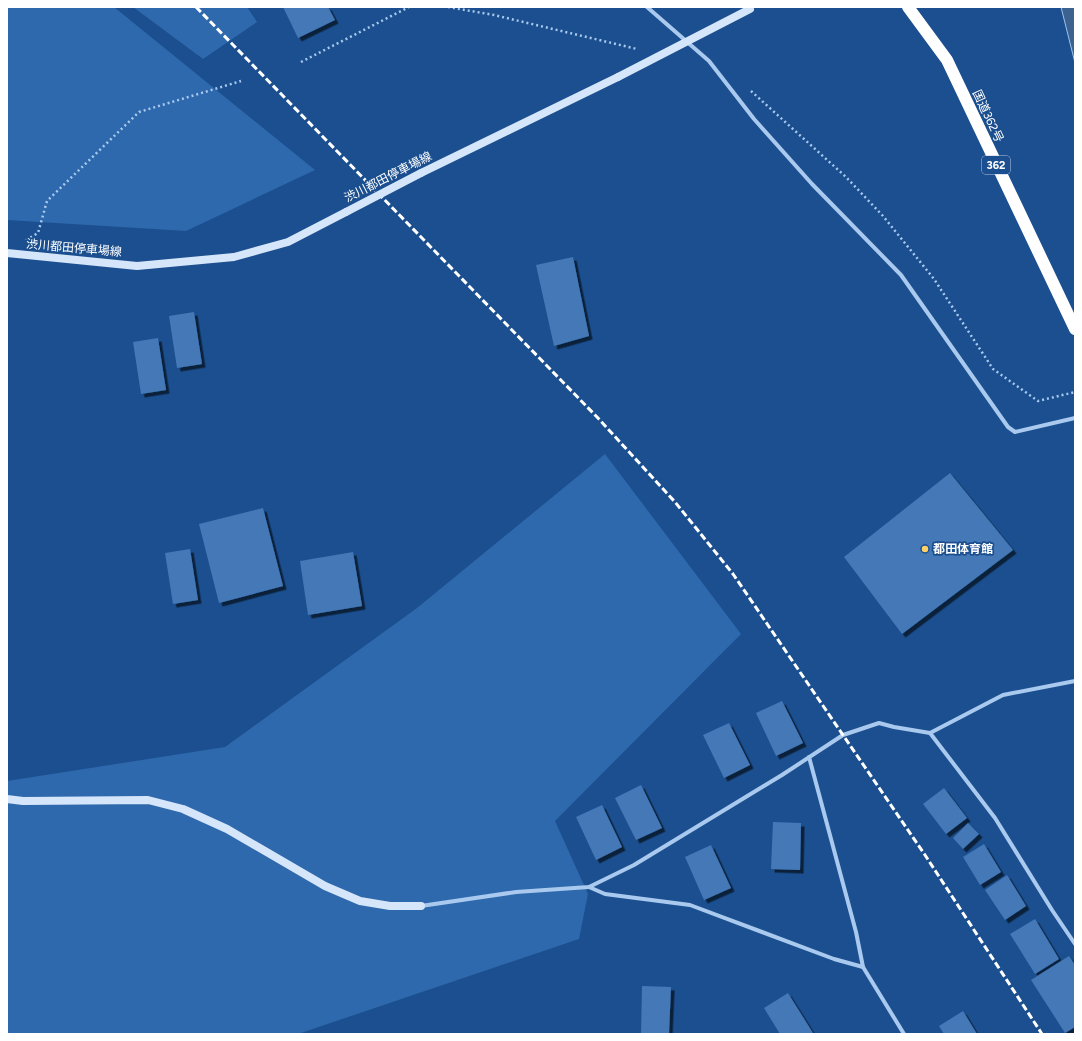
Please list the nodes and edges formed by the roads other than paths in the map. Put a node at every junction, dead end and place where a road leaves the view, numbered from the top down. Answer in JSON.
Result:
{"nodes":[{"id":1,"x":647,"y":7,"type":"edge"},
{"id":2,"x":908,"y":7,"type":"edge"},
{"id":3,"x":751,"y":8,"type":"edge"},
{"id":4,"x":7,"y":253,"type":"edge"},
{"id":5,"x":1075,"y":329,"type":"edge"},
{"id":6,"x":1075,"y":418,"type":"edge"},
{"id":7,"x":1075,"y":681,"type":"edge"},
{"id":8,"x":930,"y":733,"type":"junction"},
{"id":9,"x":809,"y":756,"type":"junction"},
{"id":10,"x":7,"y":799,"type":"edge"},
{"id":11,"x":589,"y":887,"type":"junction"},
{"id":12,"x":420,"y":906,"type":"joint"},
{"id":13,"x":1075,"y":944,"type":"edge"},
{"id":14,"x":863,"y":967,"type":"junction"},
{"id":15,"x":904,"y":1034,"type":"edge"}],
"edges":[{"from":1,"to":6,"type":"street"},
{"from":2,"to":5,"type":"highway","name":"国道362号","number":"362"},
{"from":3,"to":4,"type":"main road","name":"渋川都田停車場線","bridge":true},
{"from":7,"to":8,"type":"street"},
{"from":8,"to":9,"type":"street"},
{"from":8,"to":13,"type":"street"},
{"from":9,"to":11,"type":"street"},
{"from":9,"to":14,"type":"street"},
{"from":10,"to":12,"type":"main road"},
{"from":11,"to":12,"type":"street"},
{"from":11,"to":14,"type":"street"},
{"from":14,"to":15,"type":"street"}]}
